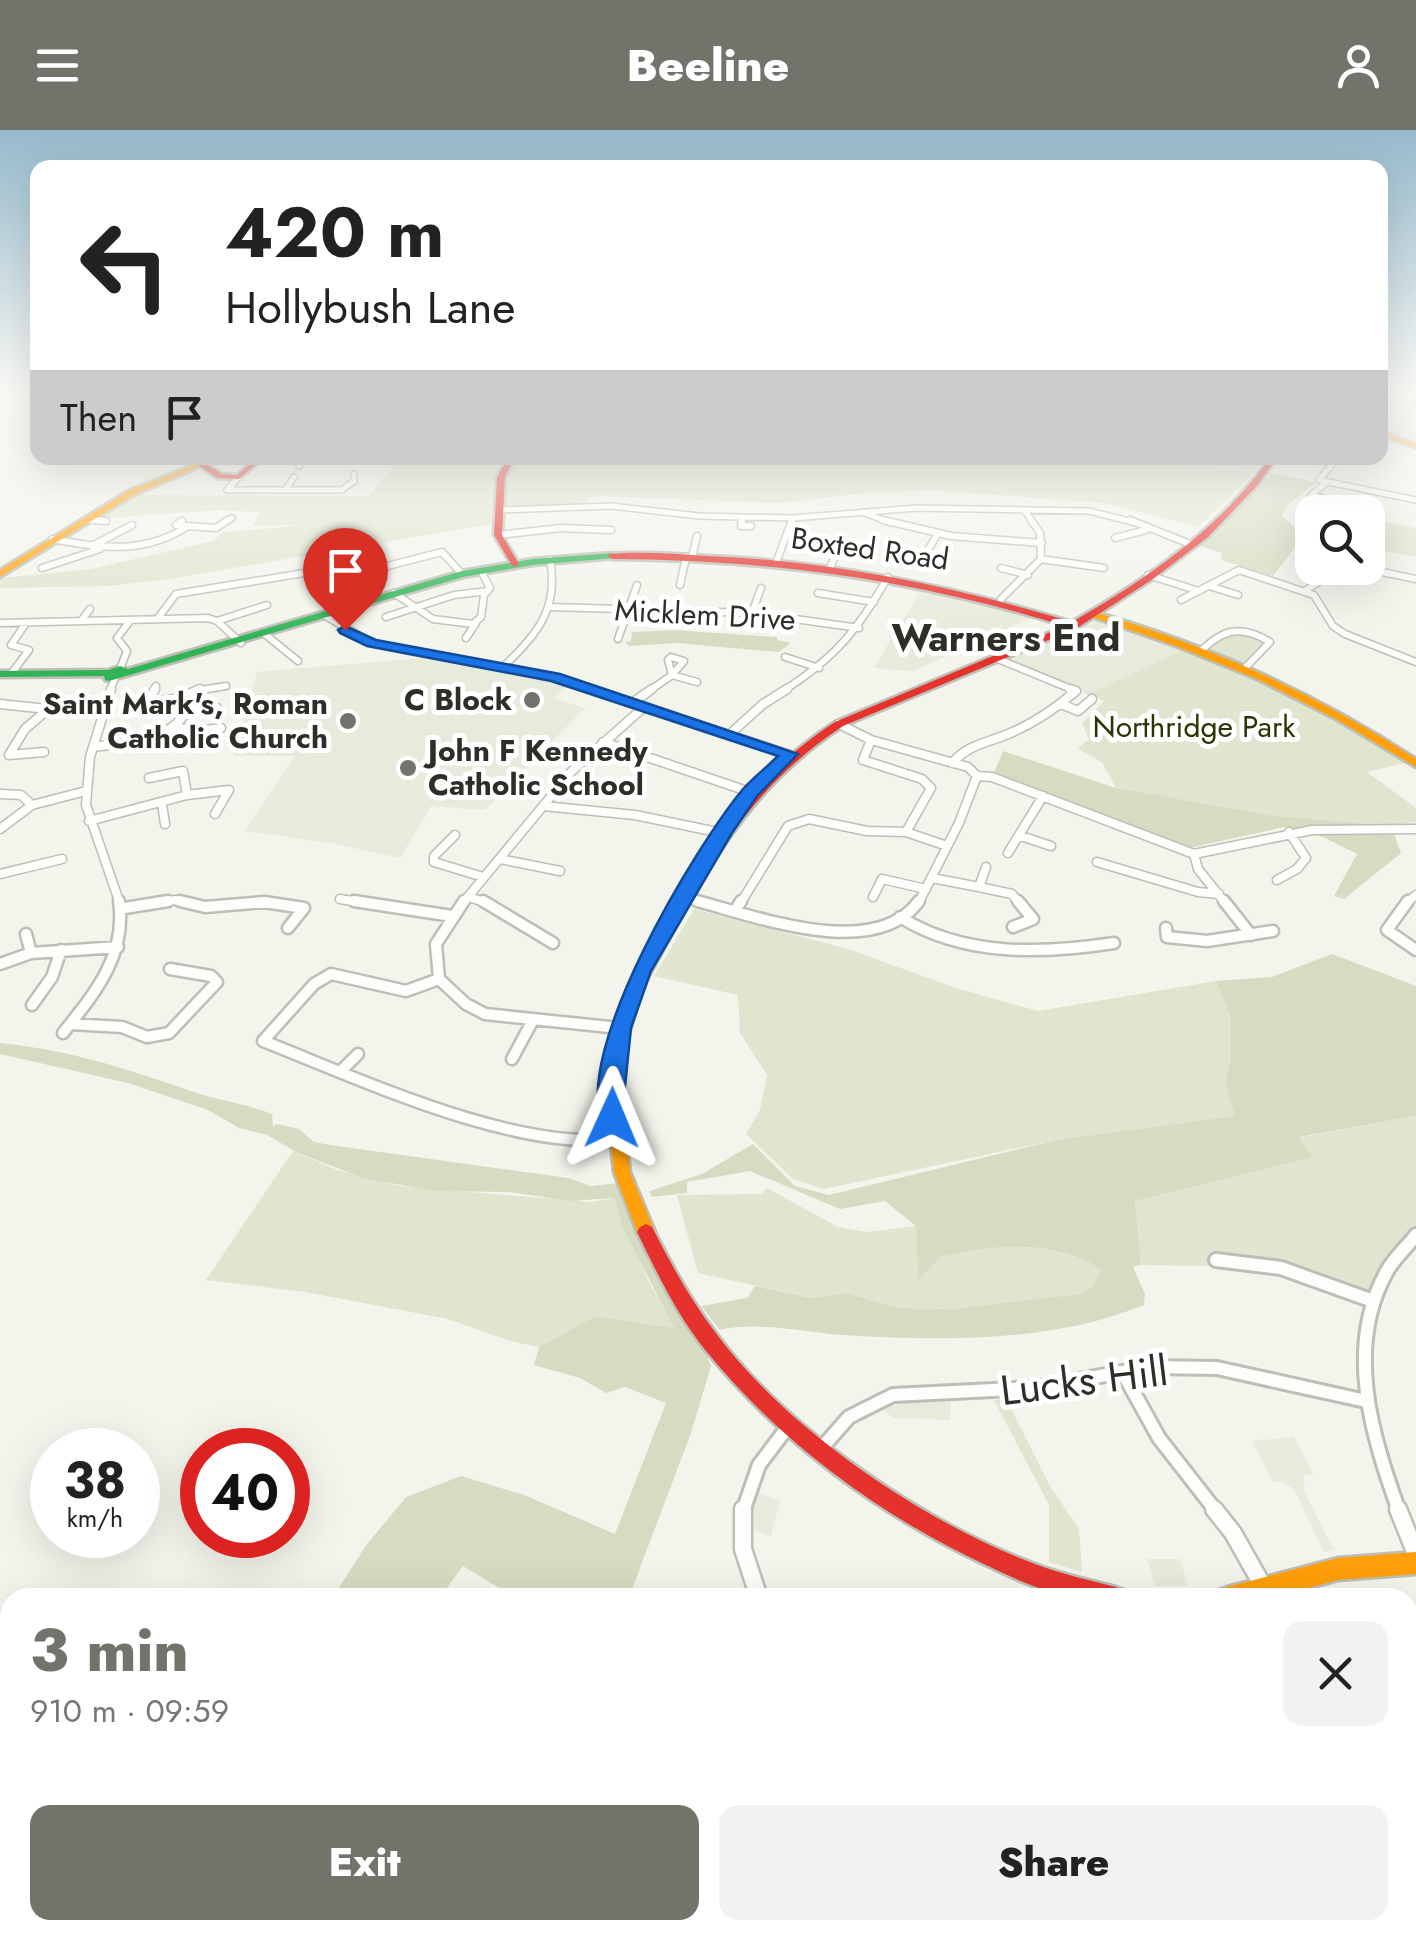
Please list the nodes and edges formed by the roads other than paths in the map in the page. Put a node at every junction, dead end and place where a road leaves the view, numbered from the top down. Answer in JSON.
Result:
{"nodes":[{"id":1,"x":175,"y":473,"type":"edge"},
{"id":2,"x":216,"y":473,"type":"edge"},
{"id":3,"x":243,"y":473,"type":"edge"},
{"id":4,"x":503,"y":473,"type":"edge"},
{"id":5,"x":1266,"y":473,"type":"edge"},
{"id":6,"x":1328,"y":473,"type":"edge"},
{"id":7,"x":354,"y":474,"type":"dead end"},
{"id":8,"x":239,"y":477,"type":"junction"},
{"id":9,"x":294,"y":477,"type":"dead end"},
{"id":10,"x":1323,"y":482,"type":"junction"},
{"id":11,"x":286,"y":490,"type":"junction"},
{"id":12,"x":1311,"y":495,"type":"edge"},
{"id":13,"x":1416,"y":500,"type":"edge"},
{"id":14,"x":905,"y":502,"type":"dead end"},
{"id":15,"x":916,"y":508,"type":"junction"},
{"id":16,"x":498,"y":510,"type":"junction"},
{"id":17,"x":1024,"y":511,"type":"junction"},
{"id":18,"x":862,"y":512,"type":"junction"},
{"id":19,"x":742,"y":517,"type":"junction"},
{"id":20,"x":232,"y":518,"type":"dead end"},
{"id":21,"x":792,"y":518,"type":"junction"},
{"id":22,"x":85,"y":520,"type":"junction"},
{"id":23,"x":106,"y":521,"type":"dead end"},
{"id":24,"x":132,"y":524,"type":"dead end"},
{"id":25,"x":751,"y":526,"type":"dead end"},
{"id":26,"x":1147,"y":529,"type":"junction"},
{"id":27,"x":611,"y":530,"type":"dead end"},
{"id":28,"x":498,"y":535,"type":"junction"},
{"id":29,"x":937,"y":535,"type":"junction"},
{"id":30,"x":697,"y":536,"type":"dead end"},
{"id":31,"x":1115,"y":538,"type":"dead end"},
{"id":32,"x":52,"y":540,"type":"junction"},
{"id":33,"x":1042,"y":543,"type":"junction"},
{"id":34,"x":1190,"y":544,"type":"junction"},
{"id":35,"x":91,"y":546,"type":"junction"},
{"id":36,"x":100,"y":549,"type":"junction"},
{"id":37,"x":837,"y":552,"type":"dead end"},
{"id":38,"x":925,"y":555,"type":"dead end"},
{"id":39,"x":689,"y":557,"type":"junction"},
{"id":40,"x":1041,"y":559,"type":"junction"},
{"id":41,"x":550,"y":560,"type":"junction"},
{"id":42,"x":776,"y":563,"type":"junction"},
{"id":43,"x":514,"y":564,"type":"junction"},
{"id":44,"x":42,"y":568,"type":"dead end"},
{"id":45,"x":830,"y":568,"type":"junction"},
{"id":46,"x":1001,"y":568,"type":"dead end"},
{"id":47,"x":1104,"y":568,"type":"dead end"},
{"id":48,"x":481,"y":570,"type":"junction"},
{"id":49,"x":1385,"y":573,"type":"edge"},
{"id":50,"x":0,"y":574,"type":"edge"},
{"id":51,"x":462,"y":574,"type":"junction"},
{"id":52,"x":1028,"y":575,"type":"junction"},
{"id":53,"x":1148,"y":575,"type":"junction"},
{"id":54,"x":888,"y":577,"type":"junction"},
{"id":55,"x":1416,"y":580,"type":"edge"},
{"id":56,"x":330,"y":581,"type":"junction"},
{"id":57,"x":638,"y":585,"type":"dead end"},
{"id":58,"x":680,"y":585,"type":"dead end"},
{"id":59,"x":1314,"y":585,"type":"edge"},
{"id":60,"x":1209,"y":586,"type":"junction"},
{"id":61,"x":761,"y":588,"type":"dead end"},
{"id":62,"x":1306,"y":590,"type":"junction"},
{"id":63,"x":488,"y":591,"type":"junction"},
{"id":64,"x":1199,"y":591,"type":"junction"},
{"id":65,"x":394,"y":593,"type":"junction"},
{"id":66,"x":818,"y":593,"type":"dead end"},
{"id":67,"x":1238,"y":595,"type":"dead end"},
{"id":68,"x":1001,"y":599,"type":"junction"},
{"id":69,"x":1181,"y":600,"type":"dead end"},
{"id":70,"x":874,"y":602,"type":"junction"},
{"id":71,"x":359,"y":604,"type":"junction"},
{"id":72,"x":267,"y":605,"type":"dead end"},
{"id":73,"x":416,"y":606,"type":"junction"},
{"id":74,"x":552,"y":607,"type":"junction"},
{"id":75,"x":90,"y":608,"type":"dead end"},
{"id":76,"x":629,"y":610,"type":"junction"},
{"id":77,"x":17,"y":612,"type":"dead end"},
{"id":78,"x":752,"y":613,"type":"junction"},
{"id":79,"x":1095,"y":615,"type":"junction"},
{"id":80,"x":324,"y":616,"type":"junction"},
{"id":81,"x":386,"y":617,"type":"dead end"},
{"id":82,"x":158,"y":618,"type":"junction"},
{"id":83,"x":130,"y":620,"type":"junction"},
{"id":84,"x":218,"y":620,"type":"junction"},
{"id":85,"x":81,"y":621,"type":"junction"},
{"id":86,"x":476,"y":622,"type":"junction"},
{"id":87,"x":0,"y":623,"type":"edge"},
{"id":88,"x":10,"y":623,"type":"junction"},
{"id":89,"x":26,"y":623,"type":"junction"},
{"id":90,"x":1074,"y":626,"type":"junction"},
{"id":91,"x":859,"y":628,"type":"junction"},
{"id":92,"x":266,"y":635,"type":"junction"},
{"id":93,"x":466,"y":638,"type":"dead end"},
{"id":94,"x":618,"y":638,"type":"dead end"},
{"id":95,"x":241,"y":643,"type":"junction"},
{"id":96,"x":1201,"y":651,"type":"junction"},
{"id":97,"x":785,"y":657,"type":"dead end"},
{"id":98,"x":998,"y":659,"type":"junction"},
{"id":99,"x":298,"y":662,"type":"dead end"},
{"id":100,"x":1416,"y":662,"type":"edge"},
{"id":101,"x":505,"y":666,"type":"junction"},
{"id":102,"x":1246,"y":667,"type":"junction"},
{"id":103,"x":818,"y":668,"type":"junction"},
{"id":104,"x":118,"y":673,"type":"junction"},
{"id":105,"x":6,"y":674,"type":"edge"},
{"id":106,"x":698,"y":682,"type":"dead end"},
{"id":107,"x":156,"y":686,"type":"dead end"},
{"id":108,"x":226,"y":686,"type":"dead end"},
{"id":109,"x":180,"y":698,"type":"junction"},
{"id":110,"x":1092,"y":699,"type":"dead end"},
{"id":111,"x":632,"y":703,"type":"junction"},
{"id":112,"x":0,"y":704,"type":"edge"},
{"id":113,"x":147,"y":704,"type":"junction"},
{"id":114,"x":1061,"y":704,"type":"junction"},
{"id":115,"x":127,"y":705,"type":"dead end"},
{"id":116,"x":644,"y":707,"type":"junction"},
{"id":117,"x":216,"y":708,"type":"dead end"},
{"id":118,"x":104,"y":709,"type":"junction"},
{"id":119,"x":188,"y":709,"type":"junction"},
{"id":120,"x":47,"y":710,"type":"junction"},
{"id":121,"x":1078,"y":710,"type":"junction"},
{"id":122,"x":1070,"y":717,"type":"dead end"},
{"id":123,"x":839,"y":724,"type":"junction"},
{"id":124,"x":176,"y":728,"type":"junction"},
{"id":125,"x":221,"y":728,"type":"dead end"},
{"id":126,"x":729,"y":735,"type":"junction"},
{"id":127,"x":871,"y":740,"type":"junction"},
{"id":128,"x":603,"y":742,"type":"junction"},
{"id":129,"x":94,"y":746,"type":"junction"},
{"id":130,"x":44,"y":752,"type":"dead end"},
{"id":131,"x":790,"y":754,"type":"junction"},
{"id":132,"x":4,"y":755,"type":"edge"},
{"id":133,"x":1413,"y":758,"type":"edge"},
{"id":134,"x":952,"y":762,"type":"junction"},
{"id":135,"x":194,"y":769,"type":"dead end"},
{"id":136,"x":183,"y":772,"type":"junction"},
{"id":137,"x":978,"y":776,"type":"junction"},
{"id":138,"x":149,"y":778,"type":"dead end"},
{"id":139,"x":86,"y":792,"type":"junction"},
{"id":140,"x":750,"y":792,"type":"junction"},
{"id":141,"x":0,"y":794,"type":"edge"},
{"id":142,"x":187,"y":795,"type":"junction"},
{"id":143,"x":1044,"y":796,"type":"junction"},
{"id":144,"x":162,"y":804,"type":"junction"},
{"id":145,"x":32,"y":805,"type":"junction"},
{"id":146,"x":543,"y":806,"type":"junction"},
{"id":147,"x":216,"y":814,"type":"dead end"},
{"id":148,"x":89,"y":821,"type":"junction"},
{"id":149,"x":165,"y":824,"type":"dead end"},
{"id":150,"x":0,"y":829,"type":"edge"},
{"id":151,"x":1412,"y":830,"type":"edge"},
{"id":152,"x":906,"y":832,"type":"junction"},
{"id":153,"x":1288,"y":832,"type":"junction"},
{"id":154,"x":722,"y":833,"type":"junction"},
{"id":155,"x":455,"y":834,"type":"dead end"},
{"id":156,"x":1021,"y":836,"type":"junction"},
{"id":157,"x":1416,"y":840,"type":"edge"},
{"id":158,"x":946,"y":846,"type":"junction"},
{"id":159,"x":1052,"y":846,"type":"dead end"},
{"id":160,"x":1008,"y":852,"type":"dead end"},
{"id":161,"x":1194,"y":854,"type":"junction"},
{"id":162,"x":62,"y":859,"type":"dead end"},
{"id":163,"x":500,"y":859,"type":"junction"},
{"id":164,"x":1097,"y":862,"type":"dead end"},
{"id":165,"x":986,"y":866,"type":"dead end"},
{"id":166,"x":560,"y":871,"type":"dead end"},
{"id":167,"x":0,"y":874,"type":"edge"},
{"id":168,"x":483,"y":877,"type":"junction"},
{"id":169,"x":932,"y":878,"type":"junction"},
{"id":170,"x":1277,"y":880,"type":"dead end"},
{"id":171,"x":979,"y":886,"type":"junction"},
{"id":172,"x":926,"y":889,"type":"junction"},
{"id":173,"x":1219,"y":894,"type":"junction"},
{"id":174,"x":1416,"y":895,"type":"edge"},
{"id":175,"x":468,"y":897,"type":"junction"},
{"id":176,"x":873,"y":897,"type":"dead end"},
{"id":177,"x":314,"y":898,"type":"dead end"},
{"id":178,"x":684,"y":898,"type":"junction"},
{"id":179,"x":340,"y":899,"type":"dead end"},
{"id":180,"x":125,"y":908,"type":"junction"},
{"id":181,"x":304,"y":908,"type":"junction"},
{"id":182,"x":736,"y":910,"type":"junction"},
{"id":183,"x":452,"y":916,"type":"junction"},
{"id":184,"x":900,"y":918,"type":"junction"},
{"id":185,"x":1013,"y":927,"type":"dead end"},
{"id":186,"x":288,"y":928,"type":"dead end"},
{"id":187,"x":1166,"y":928,"type":"dead end"},
{"id":188,"x":1272,"y":931,"type":"dead end"},
{"id":189,"x":26,"y":934,"type":"dead end"},
{"id":190,"x":1252,"y":935,"type":"junction"},
{"id":191,"x":554,"y":943,"type":"dead end"},
{"id":192,"x":1114,"y":943,"type":"dead end"},
{"id":193,"x":118,"y":947,"type":"junction"},
{"id":194,"x":62,"y":950,"type":"junction"},
{"id":195,"x":1416,"y":950,"type":"edge"},
{"id":196,"x":31,"y":953,"type":"junction"},
{"id":197,"x":0,"y":964,"type":"edge"},
{"id":198,"x":170,"y":969,"type":"dead end"},
{"id":199,"x":439,"y":979,"type":"junction"},
{"id":200,"x":32,"y":1004,"type":"dead end"},
{"id":201,"x":533,"y":1020,"type":"junction"},
{"id":202,"x":620,"y":1028,"type":"junction"},
{"id":203,"x":358,"y":1054,"type":"dead end"},
{"id":204,"x":512,"y":1060,"type":"dead end"},
{"id":205,"x":341,"y":1071,"type":"junction"},
{"id":206,"x":616,"y":1140,"type":"junction"},
{"id":207,"x":1416,"y":1235,"type":"edge"},
{"id":208,"x":1216,"y":1260,"type":"dead end"},
{"id":209,"x":1373,"y":1302,"type":"junction"},
{"id":210,"x":1123,"y":1372,"type":"junction"},
{"id":211,"x":1366,"y":1401,"type":"junction"},
{"id":212,"x":790,"y":1424,"type":"junction"},
{"id":213,"x":820,"y":1450,"type":"junction"},
{"id":214,"x":1416,"y":1554,"type":"edge"},
{"id":215,"x":1416,"y":1563,"type":"edge"},
{"id":216,"x":755,"y":1588,"type":"edge"},
{"id":217,"x":1074,"y":1588,"type":"edge"},
{"id":218,"x":1264,"y":1588,"type":"joint"}],
"edges":[{"from":1,"to":22,"type":"street"},
{"from":2,"to":8,"type":"street"},
{"from":3,"to":8,"type":"street"},
{"from":4,"to":16,"type":"street"},
{"from":5,"to":34,"type":"street"},
{"from":6,"to":10,"type":"street"},
{"from":7,"to":11,"type":"street"},
{"from":8,"to":11,"type":"street"},
{"from":9,"to":11,"type":"street"},
{"from":10,"to":12,"type":"street"},
{"from":10,"to":13,"type":"street"},
{"from":14,"to":15,"type":"street"},
{"from":15,"to":17,"type":"street"},
{"from":15,"to":18,"type":"street"},
{"from":16,"to":19,"type":"street"},
{"from":16,"to":28,"type":"street"},
{"from":17,"to":26,"type":"street"},
{"from":17,"to":33,"type":"street"},
{"from":18,"to":21,"type":"street"},
{"from":18,"to":29,"type":"street"},
{"from":19,"to":21,"type":"street"},
{"from":19,"to":25,"type":"street"},
{"from":20,"to":36,"type":"street"},
{"from":21,"to":42,"type":"street"},
{"from":22,"to":23,"type":"street"},
{"from":22,"to":32,"type":"street"},
{"from":24,"to":35,"type":"street"},
{"from":26,"to":31,"type":"street"},
{"from":26,"to":34,"type":"street"},
{"from":27,"to":28,"type":"street"},
{"from":28,"to":43,"type":"street"},
{"from":29,"to":33,"type":"street"},
{"from":29,"to":38,"type":"street"},
{"from":30,"to":39,"type":"street"},
{"from":32,"to":35,"type":"street"},
{"from":32,"to":50,"type":"street"},
{"from":33,"to":40,"type":"street"},
{"from":34,"to":53,"type":"street"},
{"from":35,"to":36,"type":"street"},
{"from":36,"to":44,"type":"street"},
{"from":37,"to":45,"type":"street"},
{"from":39,"to":41,"type":"street","name":"Boxted Road"},
{"from":39,"to":42,"type":"street","name":"Boxted Road"},
{"from":39,"to":58,"type":"street"},
{"from":40,"to":47,"type":"street"},
{"from":40,"to":52,"type":"street"},
{"from":41,"to":43,"type":"street","name":"Boxted Road"},
{"from":41,"to":74,"type":"street"},
{"from":42,"to":45,"type":"street","name":"Boxted Road"},
{"from":43,"to":48,"type":"street","name":"Boxted Road"},
{"from":45,"to":54,"type":"street","name":"Boxted Road"},
{"from":46,"to":52,"type":"street"},
{"from":48,"to":51,"type":"street","name":"Boxted Road"},
{"from":48,"to":63,"type":"street"},
{"from":49,"to":55,"type":"street"},
{"from":51,"to":56,"type":"street"},
{"from":51,"to":65,"type":"street","name":"Boxted Road"},
{"from":52,"to":68,"type":"street"},
{"from":53,"to":64,"type":"street"},
{"from":53,"to":79,"type":"street"},
{"from":54,"to":68,"type":"street","name":"Boxted Road"},
{"from":54,"to":70,"type":"street"},
{"from":56,"to":71,"type":"street"},
{"from":56,"to":82,"type":"street"},
{"from":57,"to":76,"type":"street"},
{"from":59,"to":62,"type":"street"},
{"from":60,"to":62,"type":"street"},
{"from":60,"to":64,"type":"street"},
{"from":60,"to":67,"type":"street"},
{"from":61,"to":78,"type":"street"},
{"from":62,"to":100,"type":"street"},
{"from":63,"to":73,"type":"street"},
{"from":63,"to":86,"type":"street"},
{"from":64,"to":69,"type":"street"},
{"from":65,"to":71,"type":"street","name":"Boxted Road"},
{"from":65,"to":73,"type":"street"},
{"from":66,"to":70,"type":"street"},
{"from":68,"to":90,"type":"street","name":"Boxted Road"},
{"from":70,"to":91,"type":"street"},
{"from":71,"to":80,"type":"street","name":"Boxted Road"},
{"from":72,"to":84,"type":"street"},
{"from":73,"to":81,"type":"street"},
{"from":73,"to":86,"type":"street"},
{"from":74,"to":76,"type":"street","name":"Micklem Drive"},
{"from":74,"to":101,"type":"street"},
{"from":75,"to":85,"type":"street"},
{"from":76,"to":78,"type":"street","name":"Micklem Drive"},
{"from":76,"to":94,"type":"street"},
{"from":77,"to":88,"type":"street"},
{"from":78,"to":91,"type":"street","name":"Micklem Drive"},
{"from":79,"to":90,"type":"street"},
{"from":79,"to":96,"type":"street"},
{"from":80,"to":92,"type":"street","name":"Boxted Road"},
{"from":80,"to":101,"type":"street"},
{"from":82,"to":83,"type":"street"},
{"from":82,"to":84,"type":"street"},
{"from":83,"to":85,"type":"street"},
{"from":83,"to":104,"type":"street"},
{"from":84,"to":95,"type":"street"},
{"from":85,"to":89,"type":"street"},
{"from":86,"to":93,"type":"street"},
{"from":87,"to":88,"type":"street"},
{"from":88,"to":89,"type":"street"},
{"from":89,"to":105,"type":"street"},
{"from":90,"to":98,"type":"street"},
{"from":91,"to":103,"type":"street"},
{"from":92,"to":95,"type":"street","name":"Boxted Road"},
{"from":92,"to":99,"type":"street"},
{"from":95,"to":104,"type":"street","name":"Boxted Road"},
{"from":96,"to":102,"type":"street"},
{"from":96,"to":102,"type":"street"},
{"from":97,"to":103,"type":"street"},
{"from":98,"to":114,"type":"street"},
{"from":98,"to":123,"type":"street"},
{"from":101,"to":111,"type":"street"},
{"from":102,"to":133,"type":"street"},
{"from":103,"to":126,"type":"street"},
{"from":104,"to":105,"type":"street","name":"Boxted Road"},
{"from":104,"to":118,"type":"street"},
{"from":106,"to":111,"type":"street"},
{"from":107,"to":113,"type":"street"},
{"from":108,"to":109,"type":"street"},
{"from":109,"to":113,"type":"street"},
{"from":109,"to":119,"type":"street"},
{"from":110,"to":121,"type":"street"},
{"from":111,"to":116,"type":"street"},
{"from":112,"to":120,"type":"street"},
{"from":113,"to":115,"type":"street"},
{"from":114,"to":121,"type":"street"},
{"from":114,"to":134,"type":"street"},
{"from":116,"to":126,"type":"street"},
{"from":116,"to":128,"type":"street"},
{"from":117,"to":119,"type":"street"},
{"from":118,"to":120,"type":"street"},
{"from":118,"to":129,"type":"street"},
{"from":119,"to":124,"type":"street"},
{"from":120,"to":132,"type":"street"},
{"from":121,"to":122,"type":"street"},
{"from":123,"to":127,"type":"street"},
{"from":123,"to":131,"type":"street"},
{"from":124,"to":125,"type":"street"},
{"from":124,"to":129,"type":"street"},
{"from":126,"to":131,"type":"street"},
{"from":127,"to":134,"type":"street"},
{"from":127,"to":152,"type":"street"},
{"from":128,"to":140,"type":"street"},
{"from":128,"to":146,"type":"street"},
{"from":129,"to":139,"type":"street"},
{"from":130,"to":132,"type":"street"},
{"from":131,"to":140,"type":"street"},
{"from":134,"to":137,"type":"street"},
{"from":135,"to":136,"type":"street"},
{"from":136,"to":138,"type":"street"},
{"from":136,"to":142,"type":"street"},
{"from":137,"to":143,"type":"street"},
{"from":137,"to":158,"type":"street"},
{"from":139,"to":145,"type":"street"},
{"from":139,"to":148,"type":"street"},
{"from":140,"to":154,"type":"street"},
{"from":141,"to":145,"type":"street"},
{"from":142,"to":144,"type":"street"},
{"from":142,"to":147,"type":"street"},
{"from":143,"to":156,"type":"street"},
{"from":143,"to":161,"type":"street"},
{"from":144,"to":148,"type":"street"},
{"from":144,"to":149,"type":"street"},
{"from":145,"to":150,"type":"street"},
{"from":146,"to":154,"type":"street"},
{"from":146,"to":163,"type":"street"},
{"from":148,"to":180,"type":"street"},
{"from":151,"to":153,"type":"street"},
{"from":151,"to":157,"type":"street"},
{"from":152,"to":158,"type":"street"},
{"from":152,"to":182,"type":"street"},
{"from":153,"to":161,"type":"street"},
{"from":153,"to":170,"type":"street"},
{"from":154,"to":178,"type":"street"},
{"from":155,"to":168,"type":"street"},
{"from":156,"to":159,"type":"street"},
{"from":156,"to":160,"type":"street"},
{"from":158,"to":169,"type":"street"},
{"from":161,"to":173,"type":"street"},
{"from":162,"to":167,"type":"street"},
{"from":163,"to":166,"type":"street"},
{"from":163,"to":168,"type":"street"},
{"from":164,"to":173,"type":"street"},
{"from":165,"to":171,"type":"street"},
{"from":168,"to":175,"type":"street"},
{"from":169,"to":171,"type":"street"},
{"from":169,"to":172,"type":"street"},
{"from":171,"to":185,"type":"street"},
{"from":172,"to":176,"type":"street"},
{"from":172,"to":184,"type":"street"},
{"from":173,"to":190,"type":"street"},
{"from":174,"to":195,"type":"street"},
{"from":175,"to":183,"type":"street"},
{"from":175,"to":191,"type":"street"},
{"from":177,"to":181,"type":"street"},
{"from":178,"to":182,"type":"street"},
{"from":178,"to":202,"type":"street"},
{"from":179,"to":183,"type":"street"},
{"from":180,"to":181,"type":"street"},
{"from":180,"to":193,"type":"street"},
{"from":181,"to":186,"type":"street"},
{"from":182,"to":184,"type":"street"},
{"from":183,"to":199,"type":"street"},
{"from":184,"to":192,"type":"street"},
{"from":187,"to":190,"type":"street"},
{"from":188,"to":190,"type":"street"},
{"from":189,"to":196,"type":"street"},
{"from":193,"to":194,"type":"street"},
{"from":193,"to":198,"type":"street"},
{"from":194,"to":196,"type":"street"},
{"from":194,"to":200,"type":"street"},
{"from":196,"to":197,"type":"street"},
{"from":199,"to":201,"type":"street"},
{"from":199,"to":205,"type":"street"},
{"from":201,"to":202,"type":"street"},
{"from":201,"to":204,"type":"street"},
{"from":202,"to":206,"type":"street"},
{"from":203,"to":205,"type":"street"},
{"from":205,"to":206,"type":"street"},
{"from":206,"to":212,"type":"street"},
{"from":207,"to":209,"type":"street"},
{"from":208,"to":209,"type":"street"},
{"from":209,"to":211,"type":"street"},
{"from":210,"to":211,"type":"street","name":"Lucks Hill"},
{"from":210,"to":213,"type":"street","name":"Lucks Hill"},
{"from":210,"to":218,"type":"street"},
{"from":211,"to":214,"type":"street"},
{"from":212,"to":213,"type":"street"},
{"from":212,"to":216,"type":"street"},
{"from":213,"to":217,"type":"street"},
{"from":215,"to":218,"type":"street"}]}
